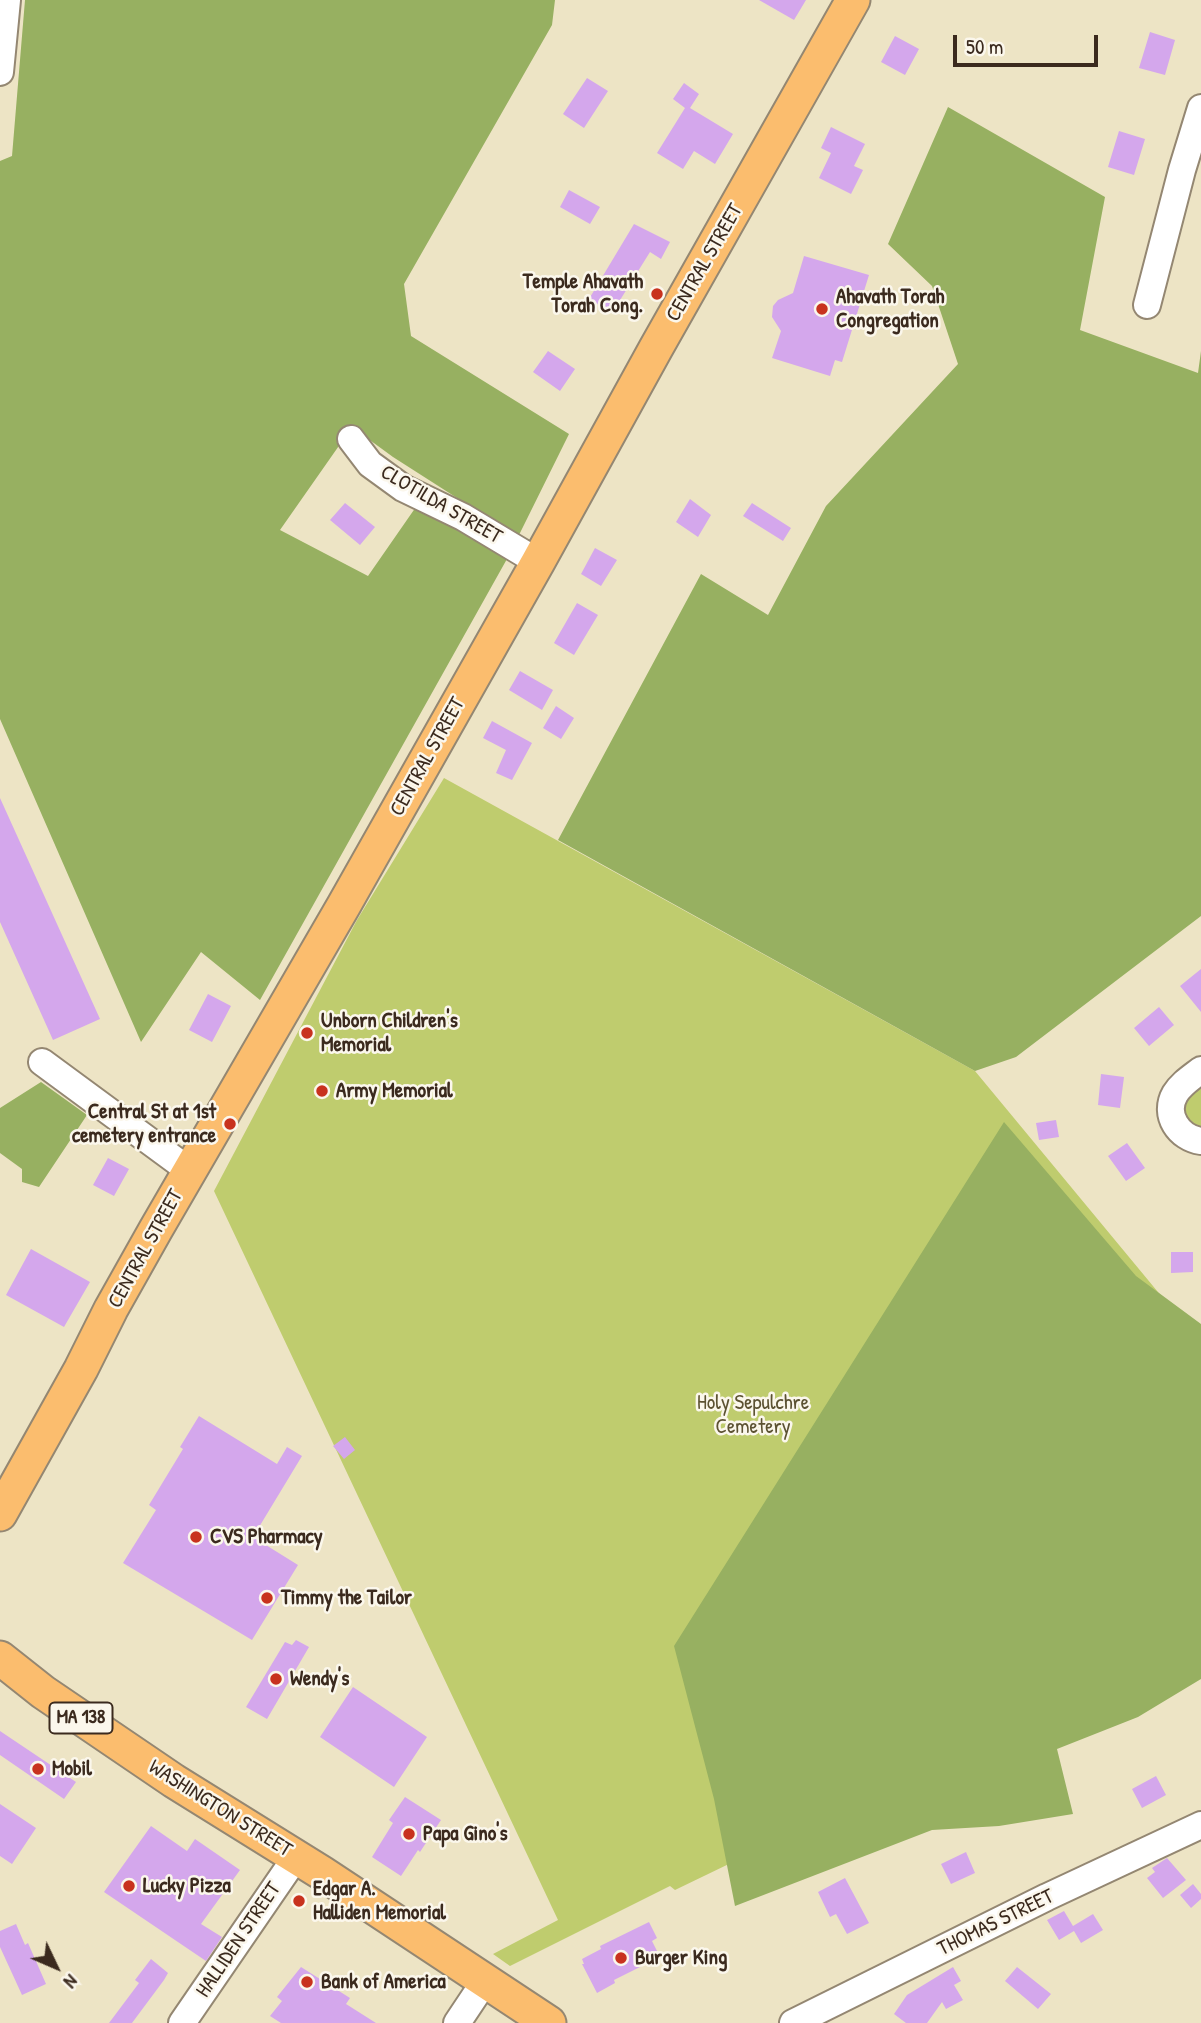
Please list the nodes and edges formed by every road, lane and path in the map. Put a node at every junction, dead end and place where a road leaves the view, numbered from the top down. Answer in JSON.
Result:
{"nodes":[{"id":1,"x":7,"y":0,"type":"edge"},
{"id":2,"x":853,"y":0,"type":"edge"},
{"id":3,"x":2,"y":39,"type":"edge"},
{"id":4,"x":0,"y":72,"type":"edge"},
{"id":5,"x":1201,"y":108,"type":"edge"},
{"id":6,"x":1147,"y":305,"type":"dead end"},
{"id":7,"x":351,"y":439,"type":"dead end"},
{"id":8,"x":538,"y":562,"type":"junction"},
{"id":9,"x":41,"y":1062,"type":"dead end"},
{"id":10,"x":1201,"y":1070,"type":"edge"},
{"id":11,"x":1201,"y":1141,"type":"edge"},
{"id":12,"x":190,"y":1171,"type":"junction"},
{"id":13,"x":0,"y":1514,"type":"edge"},
{"id":14,"x":3,"y":1664,"type":"edge"},
{"id":15,"x":1201,"y":1825,"type":"edge"},
{"id":16,"x":296,"y":1857,"type":"junction"},
{"id":17,"x":485,"y":1981,"type":"junction"},
{"id":18,"x":182,"y":2023,"type":"edge"},
{"id":19,"x":457,"y":2023,"type":"edge"},
{"id":20,"x":549,"y":2023,"type":"edge"},
{"id":21,"x":793,"y":2023,"type":"edge"}],
"edges":[{"from":1,"to":3,"type":"street"},
{"from":2,"to":8,"type":"main road","name":"CENTRAL STREET"},
{"from":3,"to":4,"type":"street"},
{"from":5,"to":6,"type":"street"},
{"from":7,"to":8,"type":"street","name":"CLOTILDA STREET"},
{"from":8,"to":12,"type":"main road","name":"CENTRAL STREET"},
{"from":9,"to":12,"type":"street"},
{"from":10,"to":11,"type":"street"},
{"from":12,"to":13,"type":"main road","name":"CENTRAL STREET"},
{"from":14,"to":16,"type":"main road","name":"WASHINGTON STREET","number":"MA 138"},
{"from":15,"to":21,"type":"street","name":"THOMAS STREET"},
{"from":16,"to":17,"type":"main road","name":"WASHINGTON STREET","number":"MA 138"},
{"from":16,"to":18,"type":"street","name":"HALLIDEN STREET"},
{"from":17,"to":19,"type":"street"},
{"from":17,"to":20,"type":"main road","name":"WASHINGTON STREET","number":"MA 138"}]}
